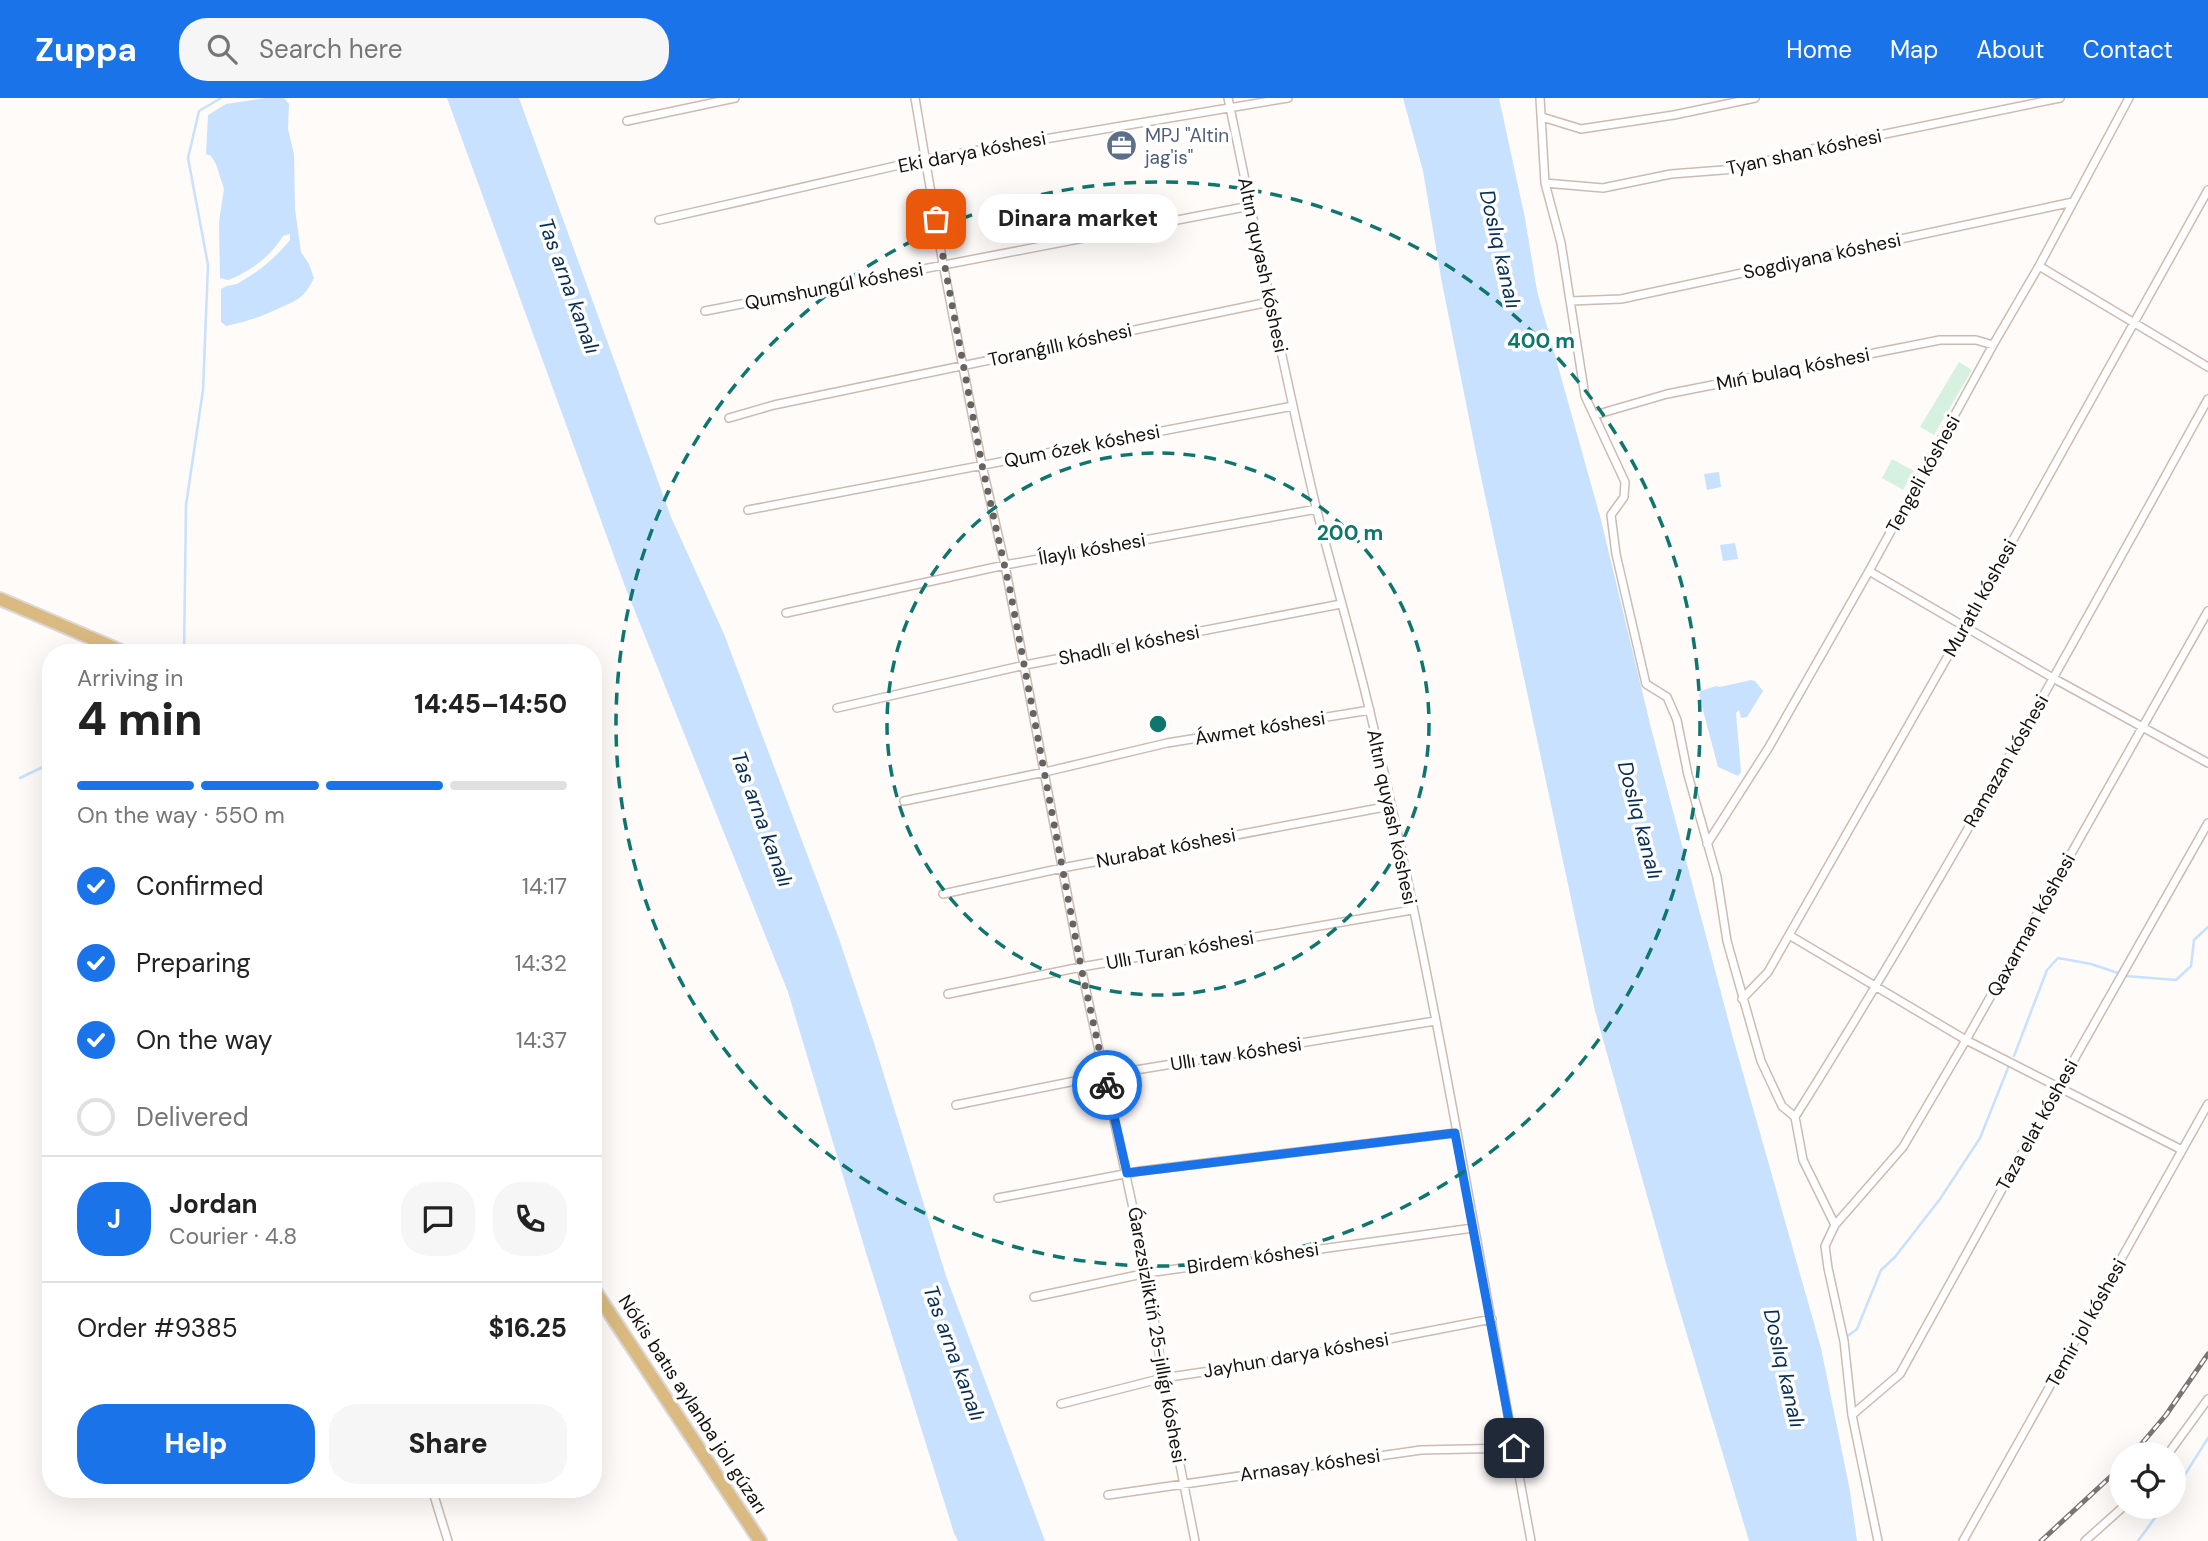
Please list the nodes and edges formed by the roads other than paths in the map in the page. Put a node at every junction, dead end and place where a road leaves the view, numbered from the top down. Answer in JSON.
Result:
{"nodes":[{"id":1,"x":735,"y":98,"type":"edge"},
{"id":2,"x":915,"y":98,"type":"edge"},
{"id":3,"x":1228,"y":98,"type":"edge"},
{"id":4,"x":1287,"y":98,"type":"edge"},
{"id":5,"x":1540,"y":98,"type":"edge"},
{"id":6,"x":1755,"y":98,"type":"edge"},
{"id":7,"x":2060,"y":98,"type":"edge"},
{"id":8,"x":2129,"y":98,"type":"edge"},
{"id":9,"x":1231,"y":109,"type":"junction"},
{"id":10,"x":1542,"y":117,"type":"junction"},
{"id":11,"x":627,"y":121,"type":"dead end"},
{"id":12,"x":926,"y":159,"type":"junction"},
{"id":13,"x":1545,"y":183,"type":"junction"},
{"id":14,"x":2208,"y":190,"type":"edge"},
{"id":15,"x":2073,"y":202,"type":"junction"},
{"id":16,"x":1250,"y":206,"type":"junction"},
{"id":17,"x":659,"y":220,"type":"dead end"},
{"id":18,"x":943,"y":264,"type":"junction"},
{"id":19,"x":2039,"y":266,"type":"junction"},
{"id":20,"x":1570,"y":301,"type":"junction"},
{"id":21,"x":1269,"y":302,"type":"junction"},
{"id":22,"x":705,"y":311,"type":"dead end"},
{"id":23,"x":2133,"y":323,"type":"junction"},
{"id":24,"x":1993,"y":345,"type":"junction"},
{"id":25,"x":963,"y":366,"type":"junction"},
{"id":26,"x":2208,"y":368,"type":"edge"},
{"id":27,"x":2208,"y":399,"type":"edge"},
{"id":28,"x":1293,"y":406,"type":"junction"},
{"id":29,"x":1595,"y":415,"type":"junction"},
{"id":30,"x":729,"y":418,"type":"dead end"},
{"id":31,"x":982,"y":465,"type":"junction"},
{"id":32,"x":1317,"y":509,"type":"junction"},
{"id":33,"x":748,"y":510,"type":"dead end"},
{"id":34,"x":1005,"y":565,"type":"junction"},
{"id":35,"x":1870,"y":571,"type":"junction"},
{"id":36,"x":0,"y":599,"type":"edge"},
{"id":37,"x":1340,"y":604,"type":"junction"},
{"id":38,"x":2208,"y":611,"type":"edge"},
{"id":39,"x":786,"y":613,"type":"dead end"},
{"id":40,"x":1965,"y":625,"type":"junction"},
{"id":41,"x":105,"y":644,"type":"edge"},
{"id":42,"x":1025,"y":665,"type":"junction"},
{"id":43,"x":2053,"y":678,"type":"junction"},
{"id":44,"x":837,"y":708,"type":"dead end"},
{"id":45,"x":1370,"y":710,"type":"junction"},
{"id":46,"x":2141,"y":727,"type":"junction"},
{"id":47,"x":2208,"y":763,"type":"edge"},
{"id":48,"x":1045,"y":772,"type":"junction"},
{"id":49,"x":904,"y":801,"type":"dead end"},
{"id":50,"x":1390,"y":806,"type":"junction"},
{"id":51,"x":2208,"y":823,"type":"edge"},
{"id":52,"x":1707,"y":844,"type":"junction"},
{"id":53,"x":1062,"y":868,"type":"junction"},
{"id":54,"x":943,"y":894,"type":"dead end"},
{"id":55,"x":1412,"y":910,"type":"junction"},
{"id":56,"x":1789,"y":935,"type":"junction"},
{"id":57,"x":1081,"y":967,"type":"junction"},
{"id":58,"x":1876,"y":988,"type":"junction"},
{"id":59,"x":948,"y":994,"type":"dead end"},
{"id":60,"x":1742,"y":999,"type":"junction"},
{"id":61,"x":1435,"y":1021,"type":"junction"},
{"id":62,"x":1966,"y":1040,"type":"junction"},
{"id":63,"x":1105,"y":1076,"type":"junction"},
{"id":64,"x":2059,"y":1086,"type":"junction"},
{"id":65,"x":2208,"y":1104,"type":"edge"},
{"id":66,"x":956,"y":1105,"type":"dead end"},
{"id":67,"x":1795,"y":1117,"type":"junction"},
{"id":68,"x":1455,"y":1133,"type":"junction"},
{"id":69,"x":2182,"y":1150,"type":"junction"},
{"id":70,"x":1127,"y":1173,"type":"junction"},
{"id":71,"x":998,"y":1198,"type":"dead end"},
{"id":72,"x":1835,"y":1226,"type":"junction"},
{"id":73,"x":1473,"y":1228,"type":"junction"},
{"id":74,"x":1147,"y":1273,"type":"junction"},
{"id":75,"x":1034,"y":1297,"type":"dead end"},
{"id":76,"x":602,"y":1302,"type":"edge"},
{"id":77,"x":1492,"y":1319,"type":"junction"},
{"id":78,"x":1163,"y":1378,"type":"junction"},
{"id":79,"x":2208,"y":1399,"type":"edge"},
{"id":80,"x":1060,"y":1404,"type":"dead end"},
{"id":81,"x":1852,"y":1415,"type":"junction"},
{"id":82,"x":2177,"y":1442,"type":"edge"},
{"id":83,"x":1514,"y":1448,"type":"junction"},
{"id":84,"x":1184,"y":1483,"type":"junction"},
{"id":85,"x":1108,"y":1495,"type":"dead end"},
{"id":86,"x":435,"y":1498,"type":"edge"},
{"id":87,"x":2110,"y":1519,"type":"edge"},
{"id":88,"x":448,"y":1541,"type":"edge"},
{"id":89,"x":760,"y":1541,"type":"edge"},
{"id":90,"x":1195,"y":1541,"type":"edge"},
{"id":91,"x":1531,"y":1541,"type":"edge"},
{"id":92,"x":1878,"y":1541,"type":"edge"},
{"id":93,"x":1963,"y":1541,"type":"edge"},
{"id":94,"x":2085,"y":1541,"type":"edge"}],
"edges":[{"from":1,"to":11,"type":"street"},
{"from":2,"to":12,"type":"street","name":"Ǵarezsizliktiń 25-jıllıǵı kóshesi"},
{"from":3,"to":9,"type":"street","name":"Altın quyash kóshesi"},
{"from":4,"to":9,"type":"street","name":"Eki darya kóshesi"},
{"from":5,"to":10,"type":"street"},
{"from":6,"to":10,"type":"street"},
{"from":7,"to":13,"type":"street","name":"Tyan shan kóshesi"},
{"from":8,"to":15,"type":"street","name":"Tengeli kóshesi"},
{"from":9,"to":12,"type":"street","name":"Eki darya kóshesi"},
{"from":9,"to":16,"type":"street","name":"Altın quyash kóshesi"},
{"from":10,"to":13,"type":"street"},
{"from":12,"to":17,"type":"street","name":"Eki darya kóshesi"},
{"from":12,"to":18,"type":"street","name":"Ǵarezsizliktiń 25-jıllıǵı kóshesi"},
{"from":13,"to":20,"type":"street"},
{"from":14,"to":23,"type":"street","name":"Muratlı kóshesi"},
{"from":15,"to":19,"type":"street","name":"Tengeli kóshesi"},
{"from":15,"to":20,"type":"street","name":"Sogdiyana kóshesi"},
{"from":16,"to":18,"type":"street","name":"Qumshungúl kóshesi"},
{"from":16,"to":21,"type":"street","name":"Altın quyash kóshesi"},
{"from":18,"to":22,"type":"street","name":"Qumshungúl kóshesi"},
{"from":18,"to":25,"type":"street","name":"Ǵarezsizliktiń 25-jıllıǵı kóshesi"},
{"from":19,"to":23,"type":"street"},
{"from":19,"to":24,"type":"street","name":"Tengeli kóshesi"},
{"from":20,"to":29,"type":"street"},
{"from":21,"to":25,"type":"street","name":"Toranǵıllı kóshesi"},
{"from":21,"to":28,"type":"street","name":"Altın quyash kóshesi"},
{"from":23,"to":26,"type":"street"},
{"from":23,"to":40,"type":"street","name":"Muratlı kóshesi"},
{"from":24,"to":29,"type":"street","name":"Mıń bulaq kóshesi"},
{"from":24,"to":35,"type":"street","name":"Tengeli kóshesi"},
{"from":25,"to":30,"type":"street","name":"Toranǵıllı kóshesi"},
{"from":25,"to":31,"type":"street","name":"Ǵarezsizliktiń 25-jıllıǵı kóshesi"},
{"from":27,"to":43,"type":"street","name":"Ramazan kóshesi"},
{"from":28,"to":31,"type":"street","name":"Qum ózek kóshesi"},
{"from":28,"to":32,"type":"street","name":"Altın quyash kóshesi"},
{"from":29,"to":52,"type":"street"},
{"from":31,"to":33,"type":"street","name":"Qum ózek kóshesi"},
{"from":31,"to":34,"type":"street","name":"Ǵarezsizliktiń 25-jıllıǵı kóshesi"},
{"from":32,"to":34,"type":"street","name":"Ílaylı kóshesi"},
{"from":32,"to":37,"type":"street","name":"Altın quyash kóshesi"},
{"from":34,"to":39,"type":"street","name":"Ílaylı kóshesi"},
{"from":34,"to":42,"type":"street","name":"Ǵarezsizliktiń 25-jıllıǵı kóshesi"},
{"from":35,"to":40,"type":"street"},
{"from":35,"to":52,"type":"street","name":"Tengeli kóshesi"},
{"from":36,"to":41,"type":"main road"},
{"from":37,"to":42,"type":"street","name":"Shadlı el kóshesi"},
{"from":37,"to":45,"type":"street","name":"Altın quyash kóshesi"},
{"from":38,"to":46,"type":"street","name":"Qaxarman kóshesi"},
{"from":40,"to":43,"type":"street"},
{"from":40,"to":56,"type":"street","name":"Muratlı kóshesi"},
{"from":42,"to":44,"type":"street","name":"Shadlı el kóshesi"},
{"from":42,"to":48,"type":"street","name":"Ǵarezsizliktiń 25-jıllıǵı kóshesi"},
{"from":43,"to":46,"type":"street"},
{"from":43,"to":58,"type":"street","name":"Ramazan kóshesi"},
{"from":45,"to":48,"type":"street","name":"Áwmet kóshesi"},
{"from":45,"to":50,"type":"street","name":"Altın quyash kóshesi"},
{"from":46,"to":47,"type":"street"},
{"from":46,"to":62,"type":"street","name":"Qaxarman kóshesi"},
{"from":48,"to":49,"type":"street","name":"Áwmet kóshesi"},
{"from":48,"to":53,"type":"street","name":"Ǵarezsizliktiń 25-jıllıǵı kóshesi"},
{"from":50,"to":53,"type":"street","name":"Nurabat kóshesi"},
{"from":50,"to":55,"type":"street","name":"Altın quyash kóshesi"},
{"from":51,"to":64,"type":"street","name":"Taza elat kóshesi"},
{"from":52,"to":60,"type":"street"},
{"from":53,"to":54,"type":"street","name":"Nurabat kóshesi"},
{"from":53,"to":57,"type":"street","name":"Ǵarezsizliktiń 25-jıllıǵı kóshesi"},
{"from":55,"to":57,"type":"street","name":"Ullı Turan kóshesi"},
{"from":55,"to":61,"type":"street","name":"Altın quyash kóshesi"},
{"from":56,"to":58,"type":"street"},
{"from":56,"to":60,"type":"street","name":"Muratlı kóshesi"},
{"from":57,"to":59,"type":"street","name":"Ullı Turan kóshesi"},
{"from":57,"to":63,"type":"street","name":"Ǵarezsizliktiń 25-jıllıǵı kóshesi"},
{"from":58,"to":62,"type":"street"},
{"from":58,"to":67,"type":"street","name":"Ramazan kóshesi"},
{"from":60,"to":67,"type":"street"},
{"from":61,"to":63,"type":"street","name":"Ullı taw kóshesi"},
{"from":61,"to":68,"type":"street","name":"Altın quyash kóshesi"},
{"from":62,"to":64,"type":"street"},
{"from":62,"to":72,"type":"street","name":"Qaxarman kóshesi"},
{"from":63,"to":66,"type":"street","name":"Ullı taw kóshesi"},
{"from":63,"to":70,"type":"street","name":"Ǵarezsizliktiń 25-jıllıǵı kóshesi"},
{"from":64,"to":69,"type":"street"},
{"from":64,"to":81,"type":"street","name":"Taza elat kóshesi"},
{"from":65,"to":69,"type":"street","name":"Temir jol kóshesi"},
{"from":67,"to":72,"type":"street"},
{"from":68,"to":70,"type":"street"},
{"from":68,"to":73,"type":"street","name":"Altın quyash kóshesi"},
{"from":69,"to":93,"type":"street","name":"Temir jol kóshesi"},
{"from":70,"to":71,"type":"street"},
{"from":70,"to":74,"type":"street","name":"Ǵarezsizliktiń 25-jıllıǵı kóshesi"},
{"from":72,"to":81,"type":"street"},
{"from":73,"to":74,"type":"street","name":"Birdem kóshesi"},
{"from":73,"to":77,"type":"street","name":"Altın quyash kóshesi"},
{"from":74,"to":75,"type":"street","name":"Birdem kóshesi"},
{"from":74,"to":78,"type":"street","name":"Ǵarezsizliktiń 25-jıllıǵı kóshesi"},
{"from":76,"to":89,"type":"main road","name":"Nókis batıs aylanba jolı gúzarı"},
{"from":77,"to":78,"type":"street","name":"Jayhun darya kóshesi"},
{"from":77,"to":83,"type":"street","name":"Altın quyash kóshesi"},
{"from":78,"to":80,"type":"street","name":"Jayhun darya kóshesi"},
{"from":78,"to":84,"type":"street","name":"Ǵarezsizliktiń 25-jıllıǵı kóshesi"},
{"from":79,"to":82,"type":"street"},
{"from":81,"to":92,"type":"street"},
{"from":83,"to":84,"type":"street","name":"Arnasay kóshesi"},
{"from":83,"to":91,"type":"street","name":"Altın quyash kóshesi"},
{"from":84,"to":85,"type":"street","name":"Arnasay kóshesi"},
{"from":84,"to":90,"type":"street","name":"Ǵarezsizliktiń 25-jıllıǵı kóshesi"},
{"from":86,"to":88,"type":"street"},
{"from":87,"to":94,"type":"street"}]}
